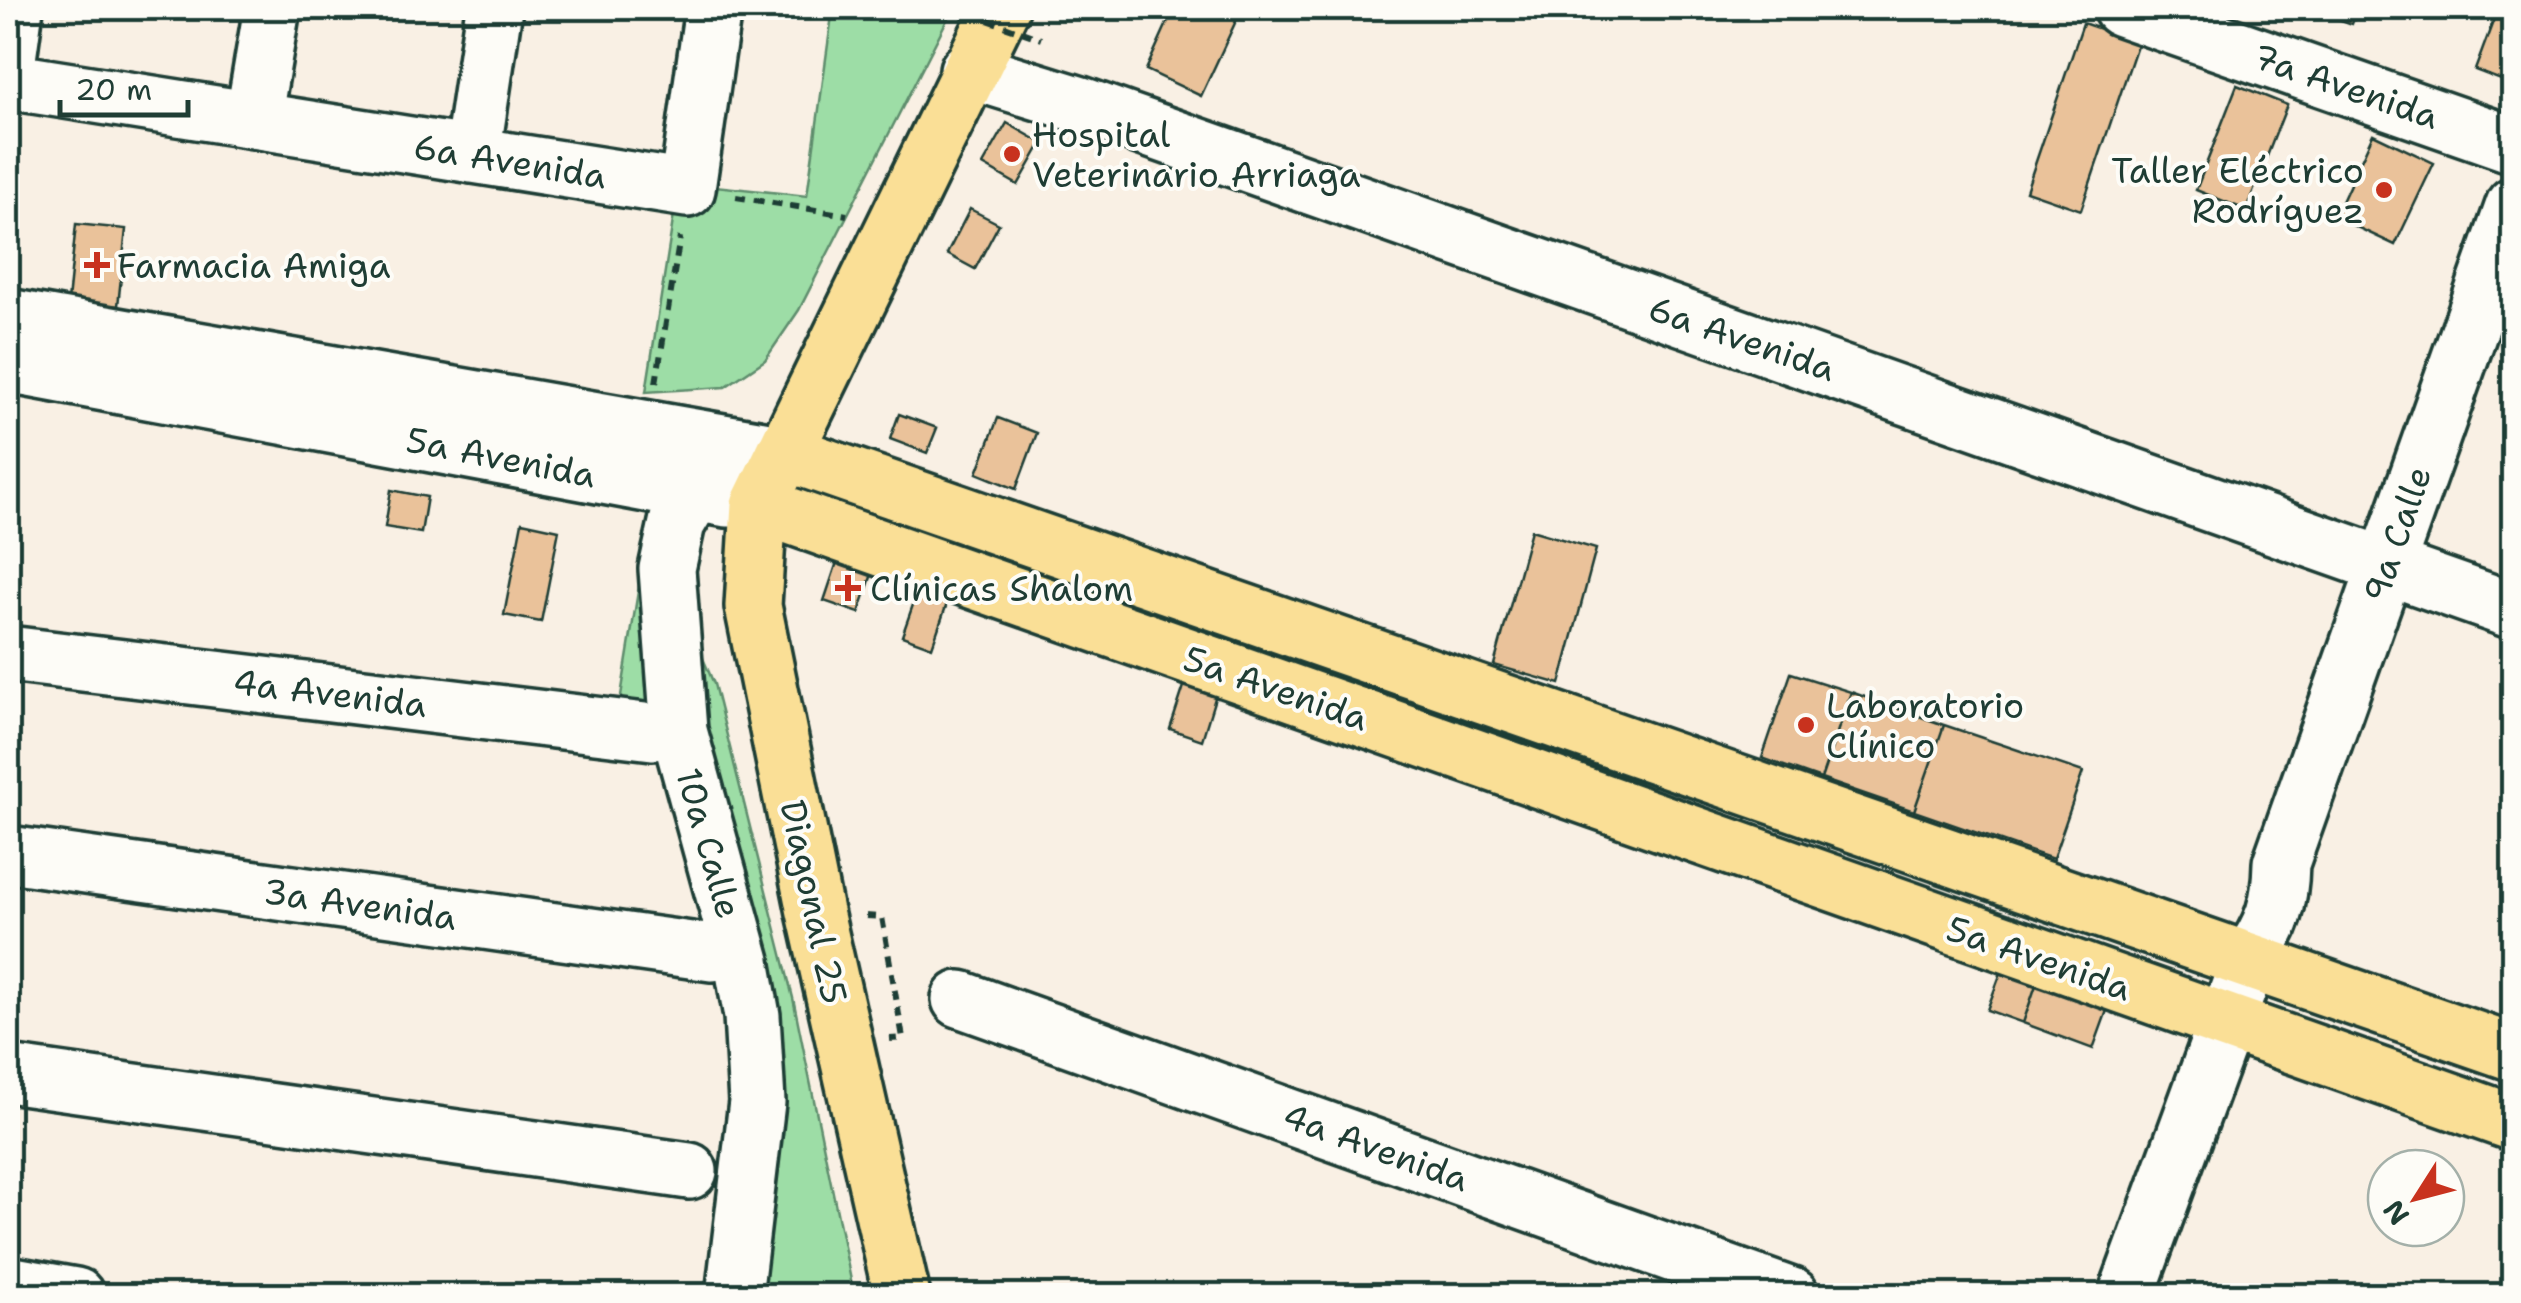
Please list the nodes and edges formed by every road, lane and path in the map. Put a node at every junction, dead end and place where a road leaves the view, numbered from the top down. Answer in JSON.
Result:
{"nodes":[{"id":1,"x":14,"y":8,"type":"edge"},
{"id":2,"x":272,"y":8,"type":"edge"},
{"id":3,"x":494,"y":8,"type":"edge"},
{"id":4,"x":714,"y":8,"type":"edge"},
{"id":5,"x":954,"y":8,"type":"edge"},
{"id":6,"x":2122,"y":8,"type":"edge"},
{"id":7,"x":1021,"y":23,"type":"edge"},
{"id":8,"x":8,"y":59,"type":"edge"},
{"id":9,"x":968,"y":70,"type":"junction"},
{"id":10,"x":8,"y":80,"type":"edge"},
{"id":11,"x":253,"y":120,"type":"junction"},
{"id":12,"x":2514,"y":145,"type":"edge"},
{"id":13,"x":472,"y":155,"type":"junction"},
{"id":14,"x":687,"y":190,"type":"junction"},
{"id":15,"x":2514,"y":205,"type":"edge"},
{"id":16,"x":894,"y":223,"type":"junction"},
{"id":17,"x":8,"y":317,"type":"edge"},
{"id":18,"x":8,"y":365,"type":"edge"},
{"id":19,"x":649,"y":429,"type":"junction"},
{"id":20,"x":786,"y":452,"type":"junction"},
{"id":21,"x":696,"y":493,"type":"junction"},
{"id":22,"x":759,"y":505,"type":"junction"},
{"id":23,"x":2386,"y":566,"type":"junction"},
{"id":24,"x":2514,"y":611,"type":"edge"},
{"id":25,"x":1294,"y":629,"type":"junction"},
{"id":26,"x":8,"y":654,"type":"edge"},
{"id":27,"x":1275,"y":688,"type":"junction"},
{"id":28,"x":653,"y":732,"type":"dead end"},
{"id":29,"x":8,"y":854,"type":"edge"},
{"id":30,"x":887,"y":943,"type":"dead end"},
{"id":31,"x":712,"y":953,"type":"dead end"},
{"id":32,"x":2249,"y":960,"type":"junction"},
{"id":33,"x":960,"y":999,"type":"dead end"},
{"id":34,"x":900,"y":1020,"type":"dead end"},
{"id":35,"x":2228,"y":1024,"type":"junction"},
{"id":36,"x":2514,"y":1053,"type":"edge"},
{"id":37,"x":8,"y":1074,"type":"edge"},
{"id":38,"x":2514,"y":1123,"type":"edge"},
{"id":39,"x":689,"y":1171,"type":"dead end"},
{"id":40,"x":8,"y":1284,"type":"edge"},
{"id":41,"x":1730,"y":1285,"type":"edge"},
{"id":42,"x":76,"y":1296,"type":"edge"},
{"id":43,"x":734,"y":1296,"type":"edge"},
{"id":44,"x":902,"y":1296,"type":"edge"},
{"id":45,"x":1791,"y":1296,"type":"edge"},
{"id":46,"x":2126,"y":1296,"type":"edge"}],
"edges":[{"from":1,"to":8,"type":"street"},
{"from":2,"to":11,"type":"street"},
{"from":3,"to":13,"type":"street"},
{"from":4,"to":14,"type":"street"},
{"from":5,"to":7,"type":"path","bridge":true},
{"from":6,"to":12,"type":"street","name":"7a Avenida"},
{"from":7,"to":9,"type":"main road"},
{"from":9,"to":16,"type":"main road"},
{"from":9,"to":23,"type":"street","name":"6a Avenida"},
{"from":10,"to":11,"type":"street","name":"6a Avenida"},
{"from":11,"to":13,"type":"street","name":"6a Avenida"},
{"from":13,"to":14,"type":"street","name":"6a Avenida"},
{"from":14,"to":16,"type":"path"},
{"from":14,"to":19,"type":"path"},
{"from":15,"to":23,"type":"street","name":"9a Calle"},
{"from":16,"to":20,"type":"main road"},
{"from":17,"to":19,"type":"street","name":"5a Avenida"},
{"from":18,"to":21,"type":"street","name":"5a Avenida"},
{"from":19,"to":20,"type":"street","name":"5a Avenida"},
{"from":20,"to":21,"type":"street"},
{"from":20,"to":22,"type":"main road"},
{"from":20,"to":25,"type":"main road","name":"5a Avenida"},
{"from":21,"to":22,"type":"street","name":"5a Avenida"},
{"from":21,"to":43,"type":"street","name":"10a Calle"},
{"from":22,"to":27,"type":"main road","name":"5a Avenida"},
{"from":22,"to":44,"type":"main road","name":"Diagonal 25"},
{"from":23,"to":24,"type":"street","name":"6a Avenida"},
{"from":23,"to":32,"type":"street","name":"9a Calle"},
{"from":25,"to":27,"type":"main road"},
{"from":25,"to":32,"type":"main road","name":"5a Avenida"},
{"from":26,"to":28,"type":"street","name":"4a Avenida"},
{"from":27,"to":35,"type":"main road","name":"5a Avenida"},
{"from":29,"to":31,"type":"street","name":"3a Avenida"},
{"from":30,"to":34,"type":"path"},
{"from":32,"to":35,"type":"street","name":"9a Calle"},
{"from":32,"to":36,"type":"main road","name":"5a Avenida"},
{"from":33,"to":41,"type":"street","name":"4a Avenida"},
{"from":35,"to":38,"type":"main road","name":"5a Avenida"},
{"from":35,"to":46,"type":"street","name":"9a Calle"},
{"from":37,"to":39,"type":"street"},
{"from":40,"to":42,"type":"street"},
{"from":41,"to":45,"type":"street","name":"4a Avenida"}]}
